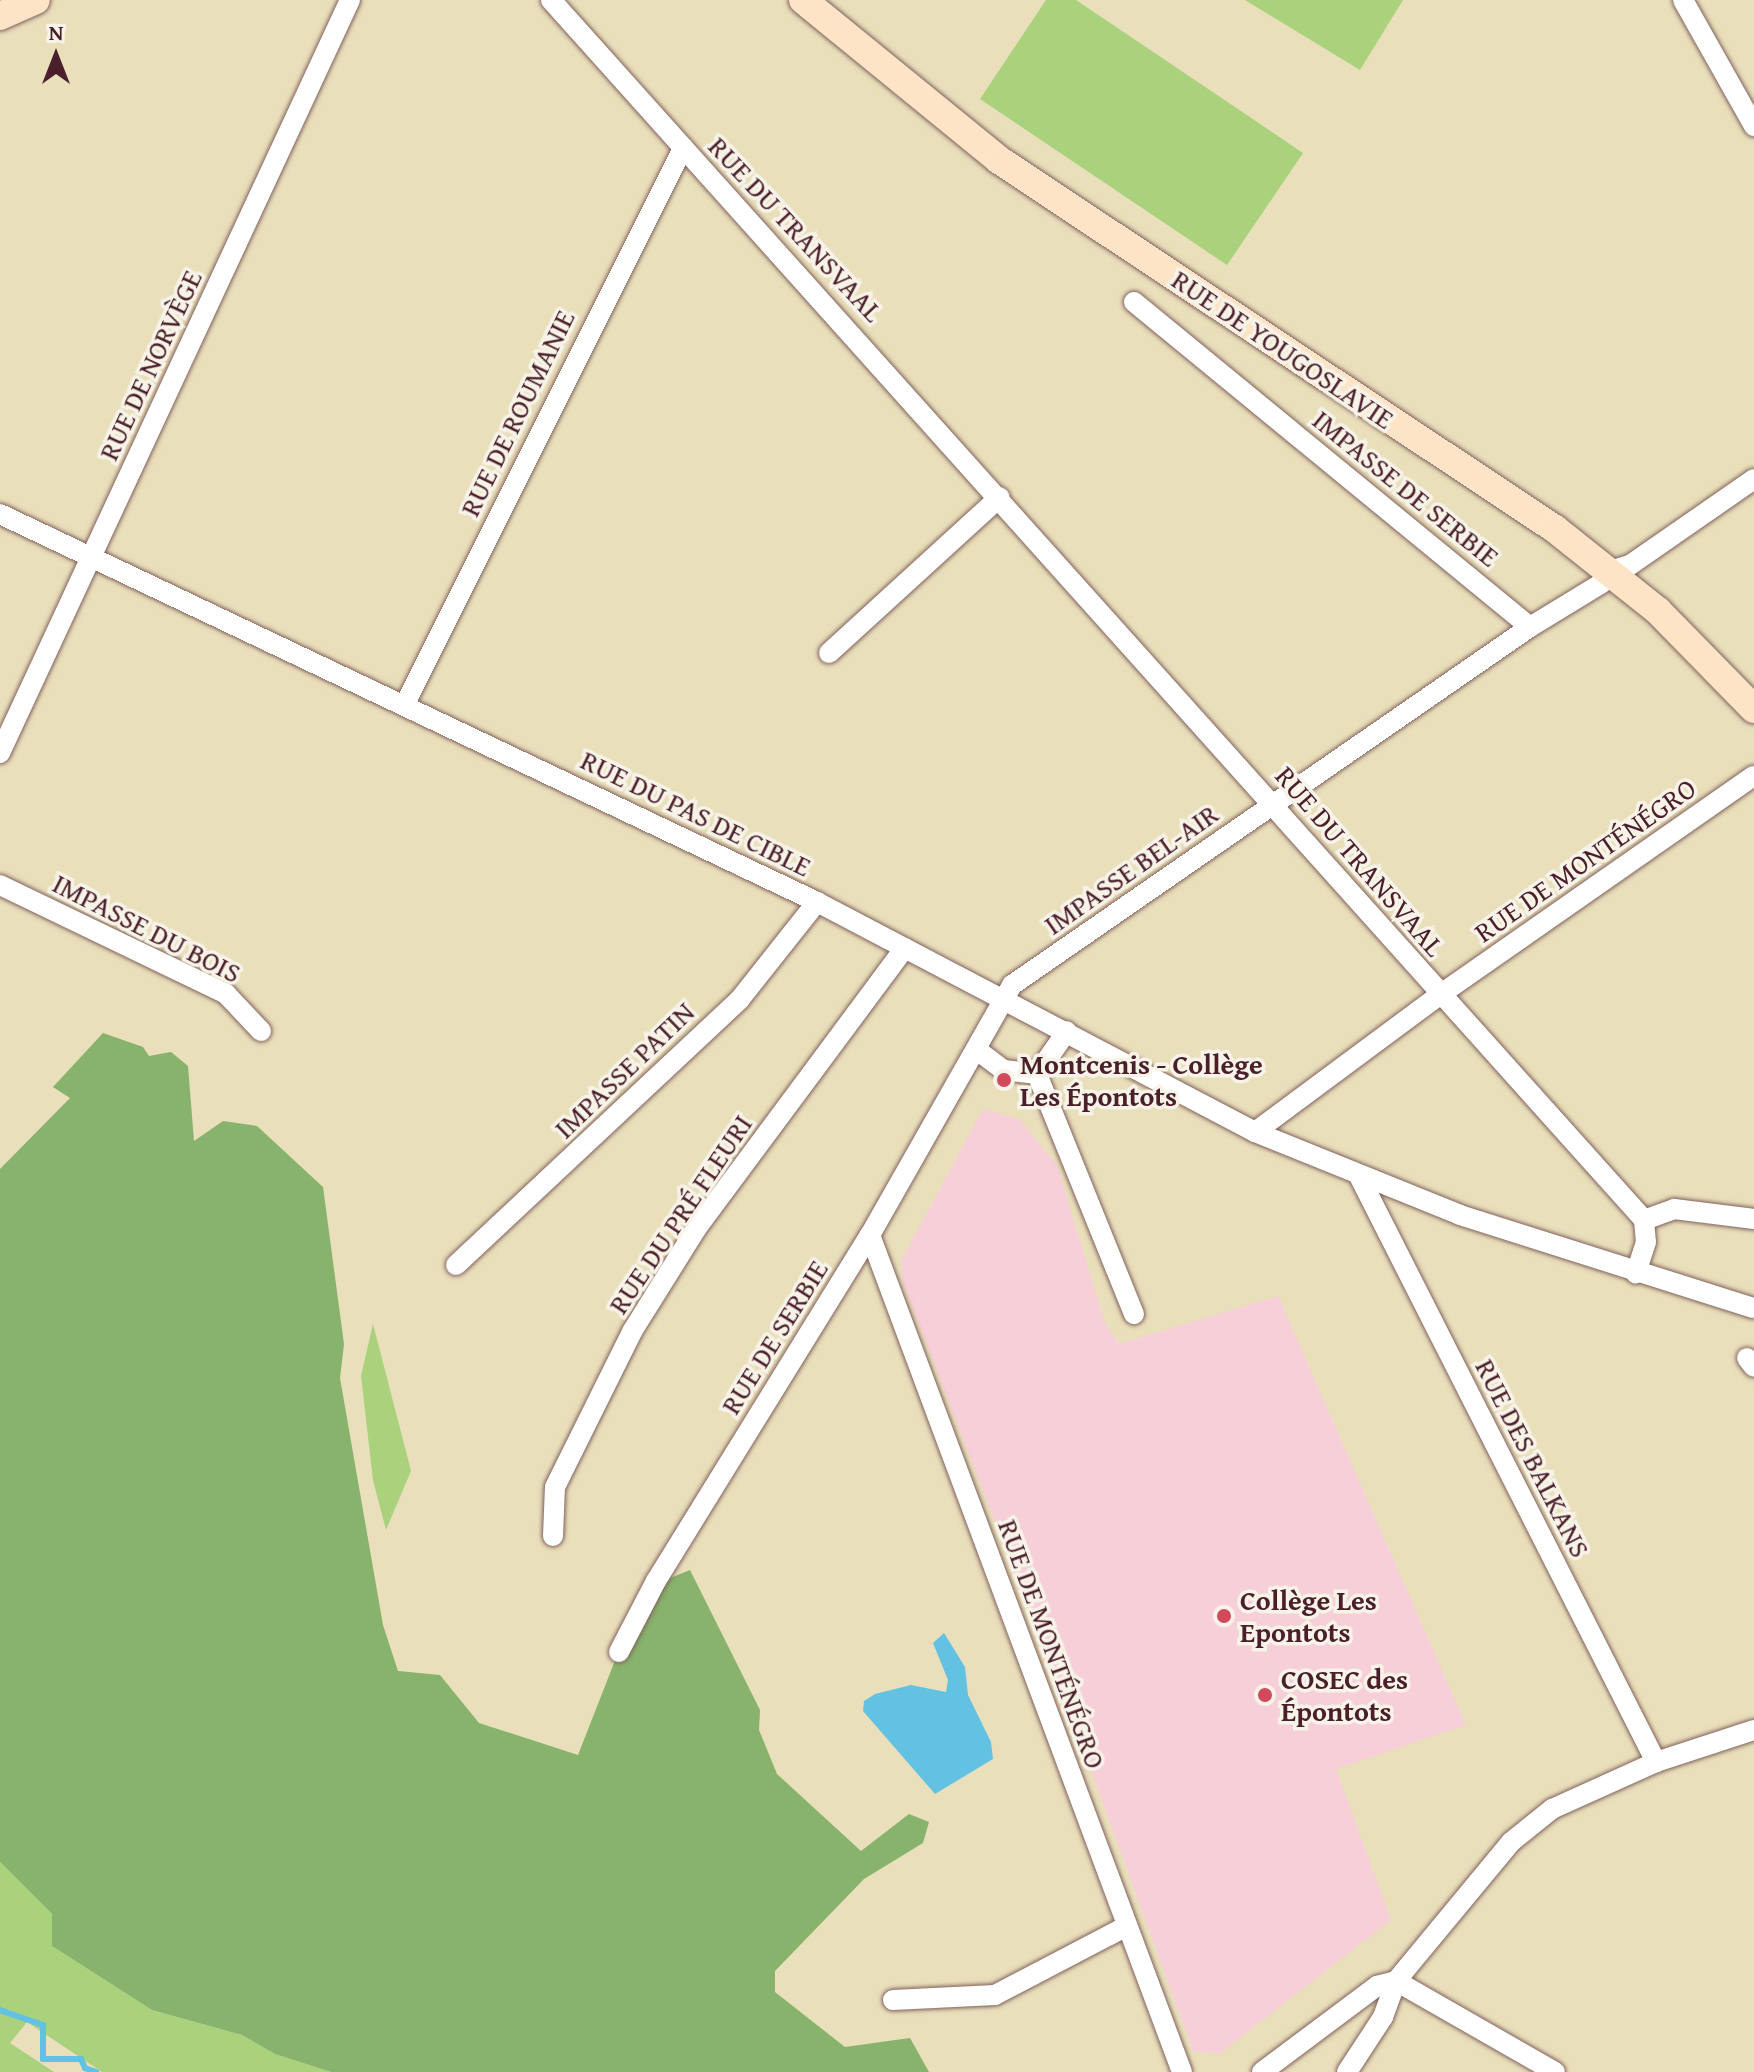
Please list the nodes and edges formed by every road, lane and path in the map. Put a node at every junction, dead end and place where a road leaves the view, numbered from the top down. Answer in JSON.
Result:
{"nodes":[{"id":1,"x":36,"y":0,"type":"edge"},
{"id":2,"x":350,"y":0,"type":"edge"},
{"id":3,"x":551,"y":0,"type":"edge"},
{"id":4,"x":803,"y":0,"type":"edge"},
{"id":5,"x":1683,"y":0,"type":"edge"},
{"id":6,"x":0,"y":16,"type":"edge"},
{"id":7,"x":1754,"y":126,"type":"edge"},
{"id":8,"x":683,"y":148,"type":"junction"},
{"id":9,"x":1134,"y":302,"type":"dead end"},
{"id":10,"x":1754,"y":479,"type":"edge"},
{"id":11,"x":1000,"y":497,"type":"junction"},
{"id":12,"x":0,"y":514,"type":"edge"},
{"id":13,"x":92,"y":557,"type":"junction"},
{"id":14,"x":1610,"y":571,"type":"junction"},
{"id":15,"x":1530,"y":627,"type":"junction"},
{"id":16,"x":829,"y":653,"type":"dead end"},
{"id":17,"x":405,"y":704,"type":"junction"},
{"id":18,"x":1754,"y":709,"type":"edge"},
{"id":19,"x":0,"y":753,"type":"edge"},
{"id":20,"x":1754,"y":776,"type":"edge"},
{"id":21,"x":1273,"y":805,"type":"junction"},
{"id":22,"x":0,"y":885,"type":"edge"},
{"id":23,"x":817,"y":902,"type":"junction"},
{"id":24,"x":905,"y":948,"type":"junction"},
{"id":25,"x":1441,"y":994,"type":"junction"},
{"id":26,"x":1002,"y":997,"type":"junction"},
{"id":27,"x":261,"y":1031,"type":"dead end"},
{"id":28,"x":1067,"y":1031,"type":"junction"},
{"id":29,"x":977,"y":1050,"type":"junction"},
{"id":30,"x":1037,"y":1074,"type":"junction"},
{"id":31,"x":1255,"y":1132,"type":"junction"},
{"id":32,"x":1360,"y":1178,"type":"junction"},
{"id":33,"x":1754,"y":1219,"type":"edge"},
{"id":34,"x":1644,"y":1220,"type":"junction"},
{"id":35,"x":870,"y":1235,"type":"junction"},
{"id":36,"x":456,"y":1265,"type":"dead end"},
{"id":37,"x":1636,"y":1273,"type":"junction"},
{"id":38,"x":1754,"y":1308,"type":"edge"},
{"id":39,"x":1134,"y":1314,"type":"dead end"},
{"id":40,"x":553,"y":1536,"type":"dead end"},
{"id":41,"x":619,"y":1652,"type":"dead end"},
{"id":42,"x":1754,"y":1730,"type":"edge"},
{"id":43,"x":1656,"y":1762,"type":"junction"},
{"id":44,"x":1127,"y":1926,"type":"junction"},
{"id":45,"x":1396,"y":1981,"type":"junction"},
{"id":46,"x":893,"y":2000,"type":"dead end"},
{"id":47,"x":1182,"y":2072,"type":"edge"},
{"id":48,"x":1262,"y":2072,"type":"edge"},
{"id":49,"x":1347,"y":2072,"type":"edge"},
{"id":50,"x":1555,"y":2072,"type":"edge"}],
"edges":[{"from":1,"to":6,"type":"main road"},
{"from":2,"to":13,"type":"street","name":"RUE DE NORVÈGE"},
{"from":3,"to":8,"type":"street","name":"RUE DU TRANSVAAL"},
{"from":4,"to":14,"type":"main road","name":"RUE DE YOUGOSLAVIE"},
{"from":5,"to":7,"type":"street"},
{"from":8,"to":11,"type":"street","name":"RUE DU TRANSVAAL"},
{"from":8,"to":17,"type":"street","name":"RUE DE ROUMANIE"},
{"from":9,"to":15,"type":"street","name":"IMPASSE DE SERBIE"},
{"from":10,"to":14,"type":"street"},
{"from":11,"to":16,"type":"street"},
{"from":11,"to":21,"type":"street","name":"RUE DU TRANSVAAL"},
{"from":12,"to":13,"type":"street","name":"RUE DU PAS DE CIBLE"},
{"from":13,"to":17,"type":"street","name":"RUE DU PAS DE CIBLE"},
{"from":13,"to":19,"type":"street","name":"RUE DE NORVÈGE"},
{"from":14,"to":15,"type":"street","name":"IMPASSE BEL-AIR"},
{"from":14,"to":18,"type":"main road","name":"RUE DE YOUGOSLAVIE"},
{"from":15,"to":21,"type":"street","name":"IMPASSE BEL-AIR"},
{"from":17,"to":23,"type":"street","name":"RUE DU PAS DE CIBLE"},
{"from":20,"to":25,"type":"street","name":"RUE DE MONTÉNÉGRO"},
{"from":21,"to":25,"type":"street","name":"RUE DU TRANSVAAL"},
{"from":21,"to":26,"type":"street","name":"IMPASSE BEL-AIR"},
{"from":22,"to":27,"type":"street","name":"IMPASSE DU BOIS"},
{"from":23,"to":24,"type":"street","name":"RUE DU PAS DE CIBLE"},
{"from":23,"to":36,"type":"street","name":"IMPASSE PATIN"},
{"from":24,"to":26,"type":"street","name":"RUE DU PAS DE CIBLE"},
{"from":24,"to":40,"type":"street","name":"RUE DU PRÉ FLEURI"},
{"from":25,"to":31,"type":"street","name":"RUE DE MONTÉNÉGRO"},
{"from":25,"to":34,"type":"street","name":"RUE DU TRANSVAAL"},
{"from":26,"to":28,"type":"street","name":"RUE DU PAS DE CIBLE"},
{"from":26,"to":29,"type":"street","name":"IMPASSE BEL-AIR"},
{"from":28,"to":30,"type":"street"},
{"from":28,"to":31,"type":"street","name":"RUE DU PAS DE CIBLE"},
{"from":29,"to":30,"type":"street"},
{"from":29,"to":35,"type":"street","name":"RUE DE SERBIE"},
{"from":30,"to":39,"type":"street"},
{"from":31,"to":32,"type":"street","name":"RUE DU PAS DE CIBLE"},
{"from":32,"to":37,"type":"street","name":"RUE DU PAS DE CIBLE"},
{"from":32,"to":43,"type":"street","name":"RUE DES BALKANS"},
{"from":33,"to":34,"type":"street"},
{"from":34,"to":37,"type":"street"},
{"from":35,"to":41,"type":"street","name":"RUE DE SERBIE"},
{"from":35,"to":44,"type":"street","name":"RUE DE MONTÉNÉGRO"},
{"from":37,"to":38,"type":"street","name":"RUE DU PAS DE CIBLE"},
{"from":42,"to":43,"type":"street"},
{"from":43,"to":45,"type":"street"},
{"from":44,"to":46,"type":"street"},
{"from":44,"to":47,"type":"street","name":"RUE DE MONTÉNÉGRO"},
{"from":45,"to":48,"type":"street"},
{"from":45,"to":49,"type":"street"},
{"from":45,"to":50,"type":"street"}]}
